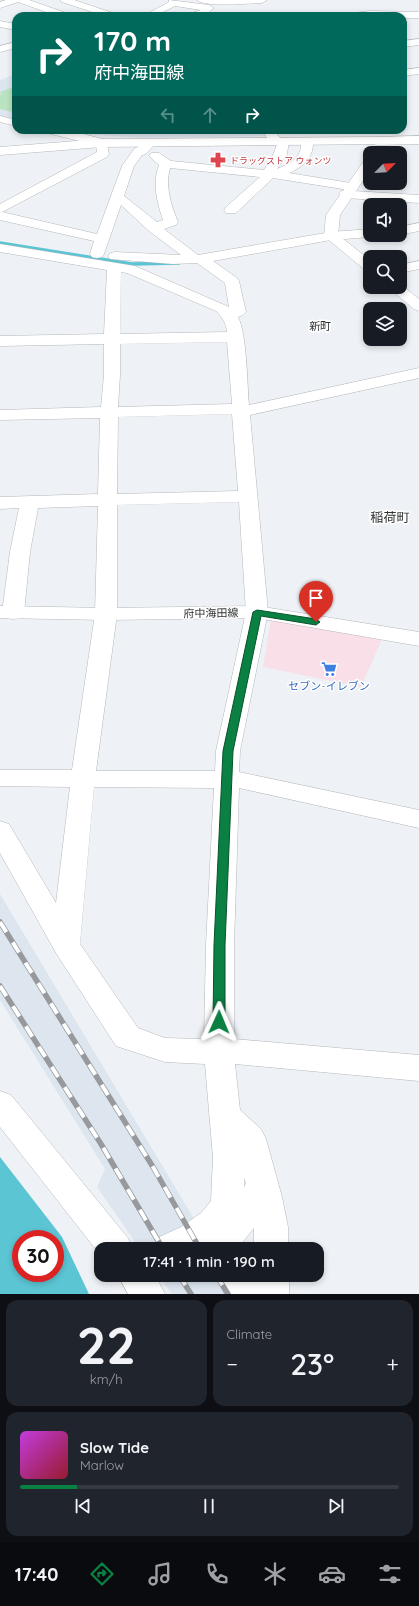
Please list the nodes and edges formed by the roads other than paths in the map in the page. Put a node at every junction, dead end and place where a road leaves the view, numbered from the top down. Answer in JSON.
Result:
{"nodes":[{"id":1,"x":16,"y":0,"type":"edge"},
{"id":2,"x":20,"y":0,"type":"edge"},
{"id":3,"x":65,"y":0,"type":"edge"},
{"id":4,"x":201,"y":0,"type":"edge"},
{"id":5,"x":174,"y":2,"type":"edge"},
{"id":6,"x":0,"y":5,"type":"edge"},
{"id":7,"x":265,"y":5,"type":"edge"},
{"id":8,"x":410,"y":5,"type":"dead end"},
{"id":9,"x":419,"y":11,"type":"edge"},
{"id":10,"x":54,"y":12,"type":"edge"},
{"id":11,"x":101,"y":12,"type":"edge"},
{"id":12,"x":157,"y":12,"type":"edge"},
{"id":13,"x":203,"y":12,"type":"edge"},
{"id":14,"x":407,"y":15,"type":"edge"},
{"id":15,"x":419,"y":15,"type":"edge"},
{"id":16,"x":0,"y":24,"type":"edge"},
{"id":17,"x":12,"y":26,"type":"edge"},
{"id":18,"x":419,"y":42,"type":"edge"},
{"id":19,"x":407,"y":44,"type":"edge"},
{"id":20,"x":12,"y":46,"type":"edge"},
{"id":21,"x":2,"y":47,"type":"edge"},
{"id":22,"x":419,"y":71,"type":"edge"},
{"id":23,"x":407,"y":72,"type":"edge"},
{"id":24,"x":0,"y":119,"type":"edge"},
{"id":25,"x":12,"y":122,"type":"edge"},
{"id":26,"x":70,"y":134,"type":"edge"},
{"id":27,"x":271,"y":134,"type":"edge"},
{"id":28,"x":376,"y":135,"type":"edge"},
{"id":29,"x":419,"y":140,"type":"edge"},
{"id":30,"x":279,"y":141,"type":"junction"},
{"id":31,"x":307,"y":141,"type":"junction"},
{"id":32,"x":102,"y":144,"type":"junction"},
{"id":33,"x":375,"y":146,"type":"edge"},
{"id":34,"x":144,"y":147,"type":"junction"},
{"id":35,"x":0,"y":150,"type":"edge"},
{"id":36,"x":165,"y":164,"type":"junction"},
{"id":37,"x":363,"y":171,"type":"edge"},
{"id":38,"x":272,"y":174,"type":"junction"},
{"id":39,"x":349,"y":191,"type":"junction"},
{"id":40,"x":0,"y":194,"type":"edge"},
{"id":41,"x":21,"y":198,"type":"junction"},
{"id":42,"x":116,"y":199,"type":"junction"},
{"id":43,"x":419,"y":199,"type":"edge"},
{"id":44,"x":0,"y":209,"type":"edge"},
{"id":45,"x":232,"y":210,"type":"dead end"},
{"id":46,"x":0,"y":216,"type":"edge"},
{"id":47,"x":154,"y":228,"type":"junction"},
{"id":48,"x":363,"y":233,"type":"edge"},
{"id":49,"x":351,"y":234,"type":"junction"},
{"id":50,"x":331,"y":236,"type":"junction"},
{"id":51,"x":363,"y":236,"type":"edge"},
{"id":52,"x":0,"y":238,"type":"edge"},
{"id":53,"x":102,"y":239,"type":"junction"},
{"id":54,"x":0,"y":248,"type":"edge"},
{"id":55,"x":102,"y":260,"type":"junction"},
{"id":56,"x":201,"y":260,"type":"junction"},
{"id":57,"x":363,"y":261,"type":"edge"},
{"id":58,"x":419,"y":265,"type":"edge"},
{"id":59,"x":407,"y":268,"type":"edge"},
{"id":60,"x":403,"y":294,"type":"edge"},
{"id":61,"x":419,"y":306,"type":"edge"},
{"id":62,"x":229,"y":315,"type":"junction"},
{"id":63,"x":236,"y":337,"type":"junction"},
{"id":64,"x":111,"y":339,"type":"junction"},
{"id":65,"x":0,"y":341,"type":"edge"},
{"id":66,"x":419,"y":373,"type":"edge"},
{"id":67,"x":241,"y":410,"type":"junction"},
{"id":68,"x":109,"y":412,"type":"junction"},
{"id":69,"x":0,"y":415,"type":"edge"},
{"id":70,"x":248,"y":496,"type":"junction"},
{"id":71,"x":108,"y":499,"type":"junction"},
{"id":72,"x":30,"y":502,"type":"junction"},
{"id":73,"x":0,"y":503,"type":"edge"},
{"id":74,"x":6,"y":612,"type":"edge"},
{"id":75,"x":257,"y":612,"type":"junction"},
{"id":76,"x":106,"y":614,"type":"junction"},
{"id":77,"x":419,"y":639,"type":"edge"},
{"id":78,"x":0,"y":778,"type":"edge"},
{"id":79,"x":83,"y":778,"type":"junction"},
{"id":80,"x":227,"y":780,"type":"junction"},
{"id":81,"x":419,"y":819,"type":"edge"},
{"id":82,"x":0,"y":830,"type":"edge"},
{"id":83,"x":66,"y":945,"type":"junction"},
{"id":84,"x":219,"y":1053,"type":"junction"},
{"id":85,"x":419,"y":1068,"type":"edge"},
{"id":86,"x":0,"y":1104,"type":"edge"},
{"id":87,"x":224,"y":1115,"type":"junction"},
{"id":88,"x":262,"y":1182,"type":"junction"},
{"id":89,"x":110,"y":1242,"type":"edge"},
{"id":90,"x":185,"y":1242,"type":"edge"},
{"id":91,"x":202,"y":1242,"type":"edge"},
{"id":92,"x":217,"y":1242,"type":"edge"},
{"id":93,"x":225,"y":1242,"type":"edge"},
{"id":94,"x":272,"y":1242,"type":"edge"},
{"id":95,"x":140,"y":1282,"type":"edge"},
{"id":96,"x":237,"y":1282,"type":"edge"},
{"id":97,"x":272,"y":1282,"type":"edge"},
{"id":98,"x":148,"y":1294,"type":"edge"},
{"id":99,"x":244,"y":1294,"type":"edge"},
{"id":100,"x":272,"y":1294,"type":"edge"}],
"edges":[{"from":1,"to":6,"type":"street"},
{"from":2,"to":10,"type":"street"},
{"from":3,"to":11,"type":"street"},
{"from":4,"to":5,"type":"street"},
{"from":4,"to":7,"type":"street"},
{"from":5,"to":12,"type":"street"},
{"from":5,"to":13,"type":"street"},
{"from":8,"to":9,"type":"street"},
{"from":14,"to":15,"type":"street"},
{"from":16,"to":17,"type":"street"},
{"from":18,"to":19,"type":"street"},
{"from":20,"to":21,"type":"street"},
{"from":22,"to":23,"type":"street"},
{"from":24,"to":25,"type":"street"},
{"from":26,"to":32,"type":"street"},
{"from":27,"to":30,"type":"street"},
{"from":28,"to":29,"type":"street"},
{"from":28,"to":31,"type":"street"},
{"from":28,"to":33,"type":"street"},
{"from":30,"to":31,"type":"street"},
{"from":30,"to":34,"type":"street"},
{"from":30,"to":38,"type":"street"},
{"from":31,"to":38,"type":"street"},
{"from":32,"to":34,"type":"street"},
{"from":32,"to":35,"type":"street"},
{"from":32,"to":41,"type":"street"},
{"from":34,"to":36,"type":"street"},
{"from":34,"to":42,"type":"street"},
{"from":36,"to":38,"type":"street"},
{"from":36,"to":47,"type":"street"},
{"from":37,"to":39,"type":"street"},
{"from":38,"to":39,"type":"street"},
{"from":38,"to":45,"type":"street"},
{"from":39,"to":43,"type":"street"},
{"from":39,"to":50,"type":"street"},
{"from":40,"to":41,"type":"street"},
{"from":41,"to":44,"type":"street"},
{"from":42,"to":47,"type":"street"},
{"from":42,"to":53,"type":"street"},
{"from":46,"to":53,"type":"street"},
{"from":47,"to":56,"type":"street"},
{"from":48,"to":49,"type":"street"},
{"from":49,"to":50,"type":"street"},
{"from":49,"to":51,"type":"street"},
{"from":50,"to":56,"type":"street"},
{"from":50,"to":57,"type":"street"},
{"from":52,"to":55,"type":"street"},
{"from":53,"to":55,"type":"street"},
{"from":54,"to":55,"type":"street"},
{"from":55,"to":56,"type":"street"},
{"from":55,"to":62,"type":"street"},
{"from":55,"to":64,"type":"street"},
{"from":56,"to":62,"type":"street"},
{"from":58,"to":59,"type":"street"},
{"from":60,"to":61,"type":"street"},
{"from":62,"to":63,"type":"street"},
{"from":63,"to":64,"type":"street"},
{"from":63,"to":67,"type":"street"},
{"from":64,"to":65,"type":"street"},
{"from":64,"to":68,"type":"street"},
{"from":66,"to":67,"type":"street"},
{"from":67,"to":68,"type":"street"},
{"from":67,"to":70,"type":"street"},
{"from":68,"to":69,"type":"street"},
{"from":68,"to":71,"type":"street"},
{"from":70,"to":71,"type":"street"},
{"from":70,"to":75,"type":"street"},
{"from":71,"to":72,"type":"street"},
{"from":71,"to":76,"type":"street"},
{"from":72,"to":73,"type":"street"},
{"from":72,"to":74,"type":"street"},
{"from":74,"to":76,"type":"street","name":"府中海田線"},
{"from":75,"to":76,"type":"street","name":"府中海田線"},
{"from":75,"to":77,"type":"street","name":"府中海田線"},
{"from":75,"to":80,"type":"street"},
{"from":76,"to":79,"type":"street"},
{"from":78,"to":79,"type":"street"},
{"from":79,"to":80,"type":"street"},
{"from":79,"to":83,"type":"street"},
{"from":80,"to":81,"type":"street"},
{"from":80,"to":84,"type":"street"},
{"from":82,"to":83,"type":"street"},
{"from":83,"to":84,"type":"street"},
{"from":84,"to":85,"type":"street"},
{"from":84,"to":87,"type":"street"},
{"from":86,"to":89,"type":"street"},
{"from":87,"to":88,"type":"street"},
{"from":87,"to":92,"type":"street"},
{"from":88,"to":93,"type":"street"},
{"from":88,"to":94,"type":"street"},
{"from":90,"to":91,"type":"street"},
{"from":95,"to":98,"type":"street"},
{"from":96,"to":99,"type":"street"},
{"from":97,"to":100,"type":"street"}]}
